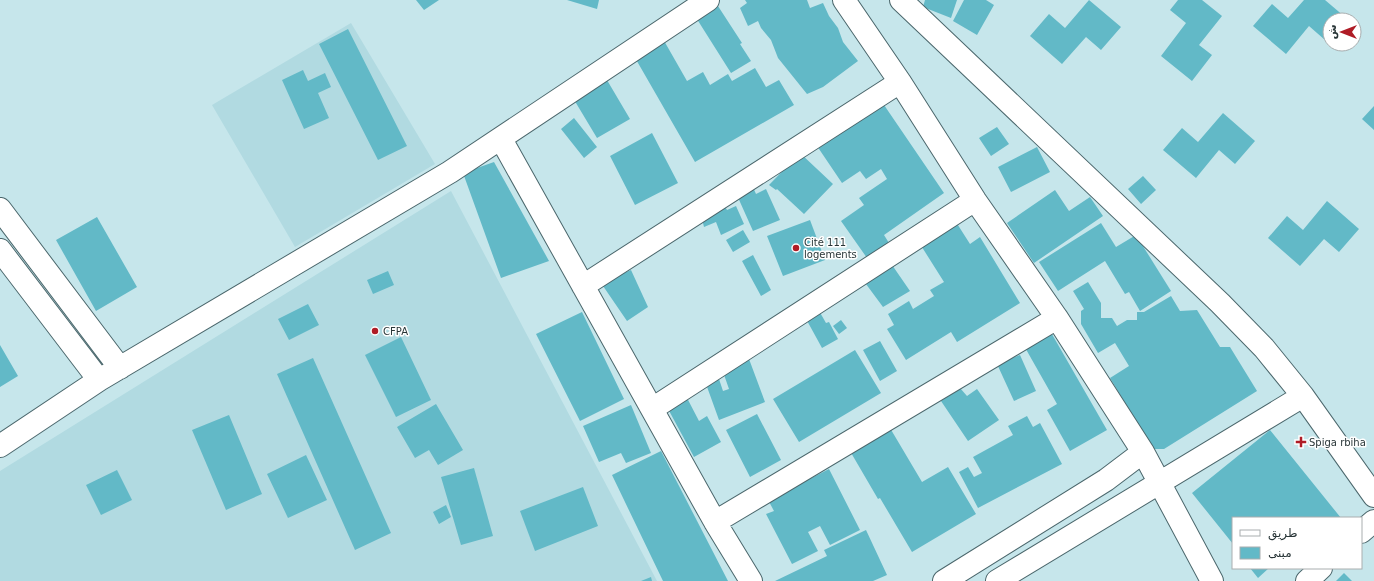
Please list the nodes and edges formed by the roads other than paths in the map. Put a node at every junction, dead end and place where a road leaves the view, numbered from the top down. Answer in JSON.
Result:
{"nodes":[{"id":1,"x":708,"y":0,"type":"edge"},
{"id":2,"x":844,"y":0,"type":"edge"},
{"id":3,"x":903,"y":1,"type":"edge"},
{"id":4,"x":900,"y":82,"type":"junction"},
{"id":5,"x":500,"y":139,"type":"junction"},
{"id":6,"x":975,"y":200,"type":"junction"},
{"id":7,"x":0,"y":209,"type":"edge"},
{"id":8,"x":0,"y":250,"type":"edge"},
{"id":9,"x":583,"y":286,"type":"junction"},
{"id":10,"x":1057,"y":318,"type":"junction"},
{"id":11,"x":120,"y":368,"type":"junction"},
{"id":12,"x":99,"y":380,"type":"junction"},
{"id":13,"x":1303,"y":396,"type":"junction"},
{"id":14,"x":652,"y":409,"type":"junction"},
{"id":15,"x":0,"y":446,"type":"edge"},
{"id":16,"x":1143,"y":452,"type":"junction"},
{"id":17,"x":1159,"y":482,"type":"junction"},
{"id":18,"x":1374,"y":496,"type":"edge"},
{"id":19,"x":1374,"y":521,"type":"edge"},
{"id":20,"x":715,"y":522,"type":"junction"},
{"id":21,"x":1362,"y":531,"type":"edge"},
{"id":22,"x":1320,"y":569,"type":"edge"},
{"id":23,"x":751,"y":581,"type":"edge"},
{"id":24,"x":944,"y":581,"type":"edge"},
{"id":25,"x":997,"y":581,"type":"edge"},
{"id":26,"x":1212,"y":581,"type":"edge"},
{"id":27,"x":1307,"y":581,"type":"edge"}],
"edges":[{"from":1,"to":5,"type":"street"},
{"from":2,"to":4,"type":"street"},
{"from":3,"to":13,"type":"street"},
{"from":4,"to":6,"type":"street"},
{"from":4,"to":9,"type":"street"},
{"from":5,"to":9,"type":"street"},
{"from":5,"to":11,"type":"street"},
{"from":6,"to":10,"type":"street"},
{"from":6,"to":14,"type":"street"},
{"from":7,"to":11,"type":"street"},
{"from":8,"to":12,"type":"street"},
{"from":9,"to":14,"type":"street"},
{"from":10,"to":16,"type":"street"},
{"from":10,"to":20,"type":"street"},
{"from":11,"to":12,"type":"street"},
{"from":12,"to":15,"type":"street"},
{"from":13,"to":17,"type":"street"},
{"from":13,"to":18,"type":"street"},
{"from":14,"to":20,"type":"street"},
{"from":16,"to":17,"type":"street"},
{"from":16,"to":24,"type":"street"},
{"from":17,"to":25,"type":"street"},
{"from":17,"to":26,"type":"street"},
{"from":19,"to":21,"type":"street"},
{"from":20,"to":23,"type":"street"},
{"from":22,"to":27,"type":"street"}]}
